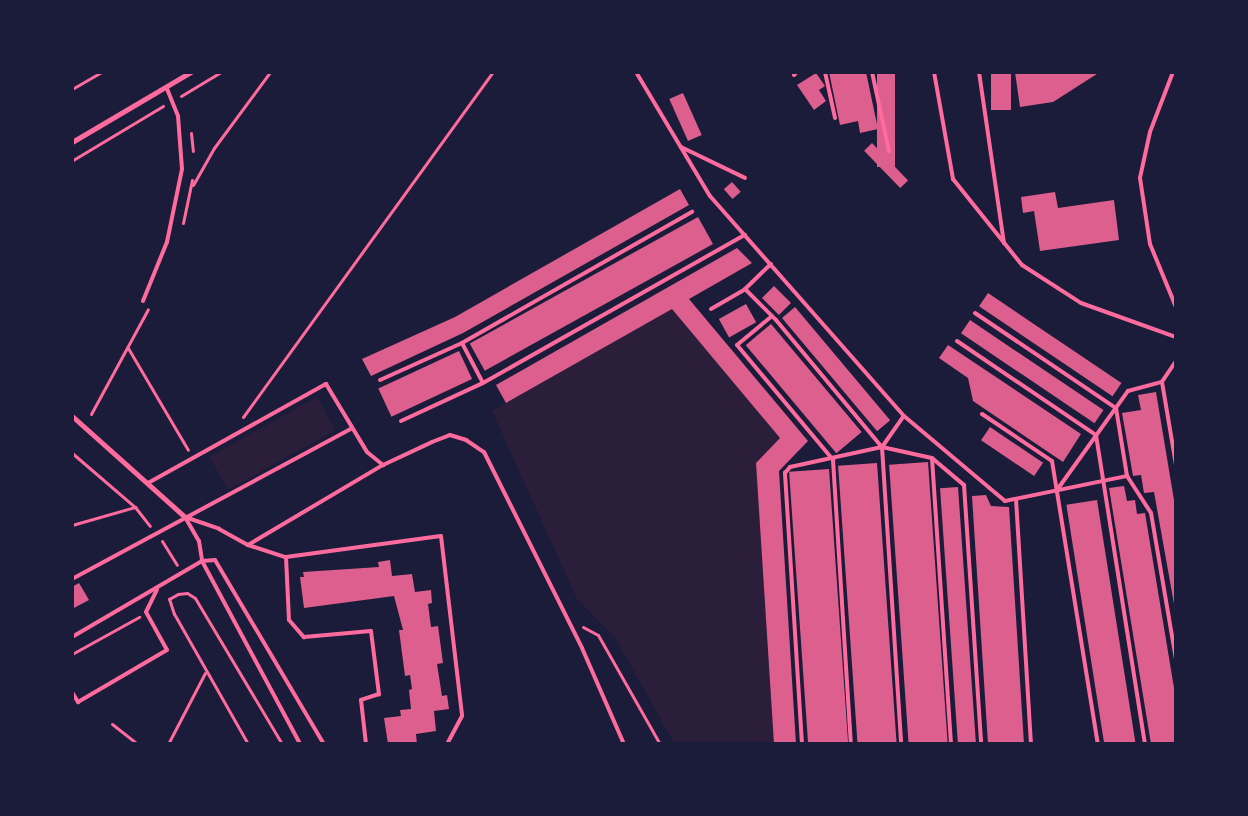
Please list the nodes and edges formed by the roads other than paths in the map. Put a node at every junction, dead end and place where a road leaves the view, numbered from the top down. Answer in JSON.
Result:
{"nodes":[{"id":1,"x":191,"y":72,"type":"edge"},
{"id":2,"x":636,"y":72,"type":"edge"},
{"id":3,"x":825,"y":72,"type":"edge"},
{"id":4,"x":872,"y":72,"type":"edge"},
{"id":5,"x":934,"y":72,"type":"edge"},
{"id":6,"x":979,"y":72,"type":"edge"},
{"id":7,"x":1173,"y":72,"type":"edge"},
{"id":8,"x":166,"y":87,"type":"junction"},
{"id":9,"x":835,"y":118,"type":"dead end"},
{"id":10,"x":72,"y":142,"type":"edge"},
{"id":11,"x":681,"y":147,"type":"junction"},
{"id":12,"x":889,"y":151,"type":"dead end"},
{"id":13,"x":745,"y":178,"type":"dead end"},
{"id":14,"x":692,"y":212,"type":"dead end"},
{"id":15,"x":745,"y":235,"type":"junction"},
{"id":16,"x":1004,"y":243,"type":"junction"},
{"id":17,"x":771,"y":264,"type":"junction"},
{"id":18,"x":745,"y":289,"type":"junction"},
{"id":19,"x":143,"y":301,"type":"dead end"},
{"id":20,"x":1176,"y":307,"type":"edge"},
{"id":21,"x":711,"y":309,"type":"dead end"},
{"id":22,"x":976,"y":313,"type":"dead end"},
{"id":23,"x":772,"y":316,"type":"junction"},
{"id":24,"x":1176,"y":337,"type":"edge"},
{"id":25,"x":957,"y":341,"type":"dead end"},
{"id":26,"x":462,"y":342,"type":"junction"},
{"id":27,"x":1176,"y":361,"type":"edge"},
{"id":28,"x":380,"y":380,"type":"dead end"},
{"id":29,"x":1162,"y":382,"type":"junction"},
{"id":30,"x":483,"y":383,"type":"junction"},
{"id":31,"x":1116,"y":408,"type":"junction"},
{"id":32,"x":982,"y":414,"type":"dead end"},
{"id":33,"x":72,"y":416,"type":"edge"},
{"id":34,"x":904,"y":416,"type":"junction"},
{"id":35,"x":401,"y":420,"type":"dead end"},
{"id":36,"x":351,"y":429,"type":"junction"},
{"id":37,"x":1096,"y":435,"type":"junction"},
{"id":38,"x":882,"y":446,"type":"junction"},
{"id":39,"x":932,"y":458,"type":"junction"},
{"id":40,"x":833,"y":460,"type":"junction"},
{"id":41,"x":383,"y":465,"type":"junction"},
{"id":42,"x":1176,"y":465,"type":"edge"},
{"id":43,"x":1127,"y":476,"type":"junction"},
{"id":44,"x":1103,"y":481,"type":"junction"},
{"id":45,"x":148,"y":483,"type":"junction"},
{"id":46,"x":1057,"y":490,"type":"junction"},
{"id":47,"x":1016,"y":499,"type":"junction"},
{"id":48,"x":185,"y":517,"type":"junction"},
{"id":49,"x":248,"y":545,"type":"junction"},
{"id":50,"x":286,"y":557,"type":"junction"},
{"id":51,"x":202,"y":561,"type":"junction"},
{"id":52,"x":72,"y":579,"type":"edge"},
{"id":53,"x":157,"y":588,"type":"junction"},
{"id":54,"x":72,"y":637,"type":"edge"},
{"id":55,"x":1176,"y":660,"type":"edge"},
{"id":56,"x":72,"y":692,"type":"edge"},
{"id":57,"x":300,"y":744,"type":"edge"},
{"id":58,"x":324,"y":744,"type":"edge"},
{"id":59,"x":366,"y":744,"type":"edge"},
{"id":60,"x":447,"y":744,"type":"edge"},
{"id":61,"x":624,"y":744,"type":"edge"},
{"id":62,"x":802,"y":744,"type":"edge"},
{"id":63,"x":851,"y":744,"type":"edge"},
{"id":64,"x":901,"y":744,"type":"edge"},
{"id":65,"x":951,"y":744,"type":"edge"},
{"id":66,"x":981,"y":744,"type":"edge"},
{"id":67,"x":1031,"y":744,"type":"edge"},
{"id":68,"x":1098,"y":744,"type":"edge"},
{"id":69,"x":1145,"y":744,"type":"edge"}],
"edges":[{"from":1,"to":8,"type":"street"},
{"from":2,"to":11,"type":"lane"},
{"from":3,"to":9,"type":"lane"},
{"from":4,"to":12,"type":"lane"},
{"from":5,"to":16,"type":"lane"},
{"from":6,"to":16,"type":"lane"},
{"from":7,"to":20,"type":"lane"},
{"from":8,"to":10,"type":"street"},
{"from":8,"to":19,"type":"lane"},
{"from":11,"to":13,"type":"lane"},
{"from":11,"to":15,"type":"lane"},
{"from":14,"to":26,"type":"lane"},
{"from":15,"to":17,"type":"lane"},
{"from":15,"to":30,"type":"lane"},
{"from":16,"to":24,"type":"lane"},
{"from":17,"to":18,"type":"lane"},
{"from":17,"to":34,"type":"lane"},
{"from":18,"to":21,"type":"lane"},
{"from":18,"to":23,"type":"lane"},
{"from":22,"to":31,"type":"lane"},
{"from":23,"to":38,"type":"lane"},
{"from":23,"to":40,"type":"lane"},
{"from":25,"to":37,"type":"lane"},
{"from":26,"to":28,"type":"lane"},
{"from":26,"to":30,"type":"lane"},
{"from":27,"to":29,"type":"lane"},
{"from":29,"to":31,"type":"lane"},
{"from":29,"to":42,"type":"lane"},
{"from":30,"to":35,"type":"lane"},
{"from":31,"to":37,"type":"lane"},
{"from":31,"to":43,"type":"lane"},
{"from":32,"to":46,"type":"lane"},
{"from":33,"to":45,"type":"street"},
{"from":34,"to":38,"type":"lane"},
{"from":34,"to":47,"type":"lane"},
{"from":36,"to":41,"type":"lane"},
{"from":36,"to":45,"type":"lane"},
{"from":36,"to":48,"type":"lane"},
{"from":37,"to":44,"type":"lane"},
{"from":37,"to":46,"type":"lane"},
{"from":38,"to":39,"type":"lane"},
{"from":38,"to":40,"type":"lane"},
{"from":38,"to":64,"type":"lane"},
{"from":39,"to":65,"type":"lane"},
{"from":39,"to":66,"type":"lane"},
{"from":40,"to":62,"type":"lane"},
{"from":40,"to":63,"type":"lane"},
{"from":41,"to":49,"type":"lane"},
{"from":41,"to":61,"type":"lane"},
{"from":43,"to":44,"type":"lane"},
{"from":43,"to":55,"type":"lane"},
{"from":44,"to":46,"type":"lane"},
{"from":44,"to":69,"type":"lane"},
{"from":45,"to":48,"type":"street"},
{"from":46,"to":47,"type":"lane"},
{"from":46,"to":68,"type":"lane"},
{"from":47,"to":67,"type":"lane"},
{"from":48,"to":49,"type":"lane"},
{"from":48,"to":51,"type":"lane"},
{"from":48,"to":52,"type":"lane"},
{"from":49,"to":50,"type":"lane"},
{"from":50,"to":59,"type":"lane"},
{"from":50,"to":60,"type":"lane"},
{"from":51,"to":53,"type":"lane"},
{"from":51,"to":57,"type":"lane"},
{"from":51,"to":58,"type":"lane"},
{"from":53,"to":54,"type":"lane"},
{"from":53,"to":56,"type":"lane"}]}
